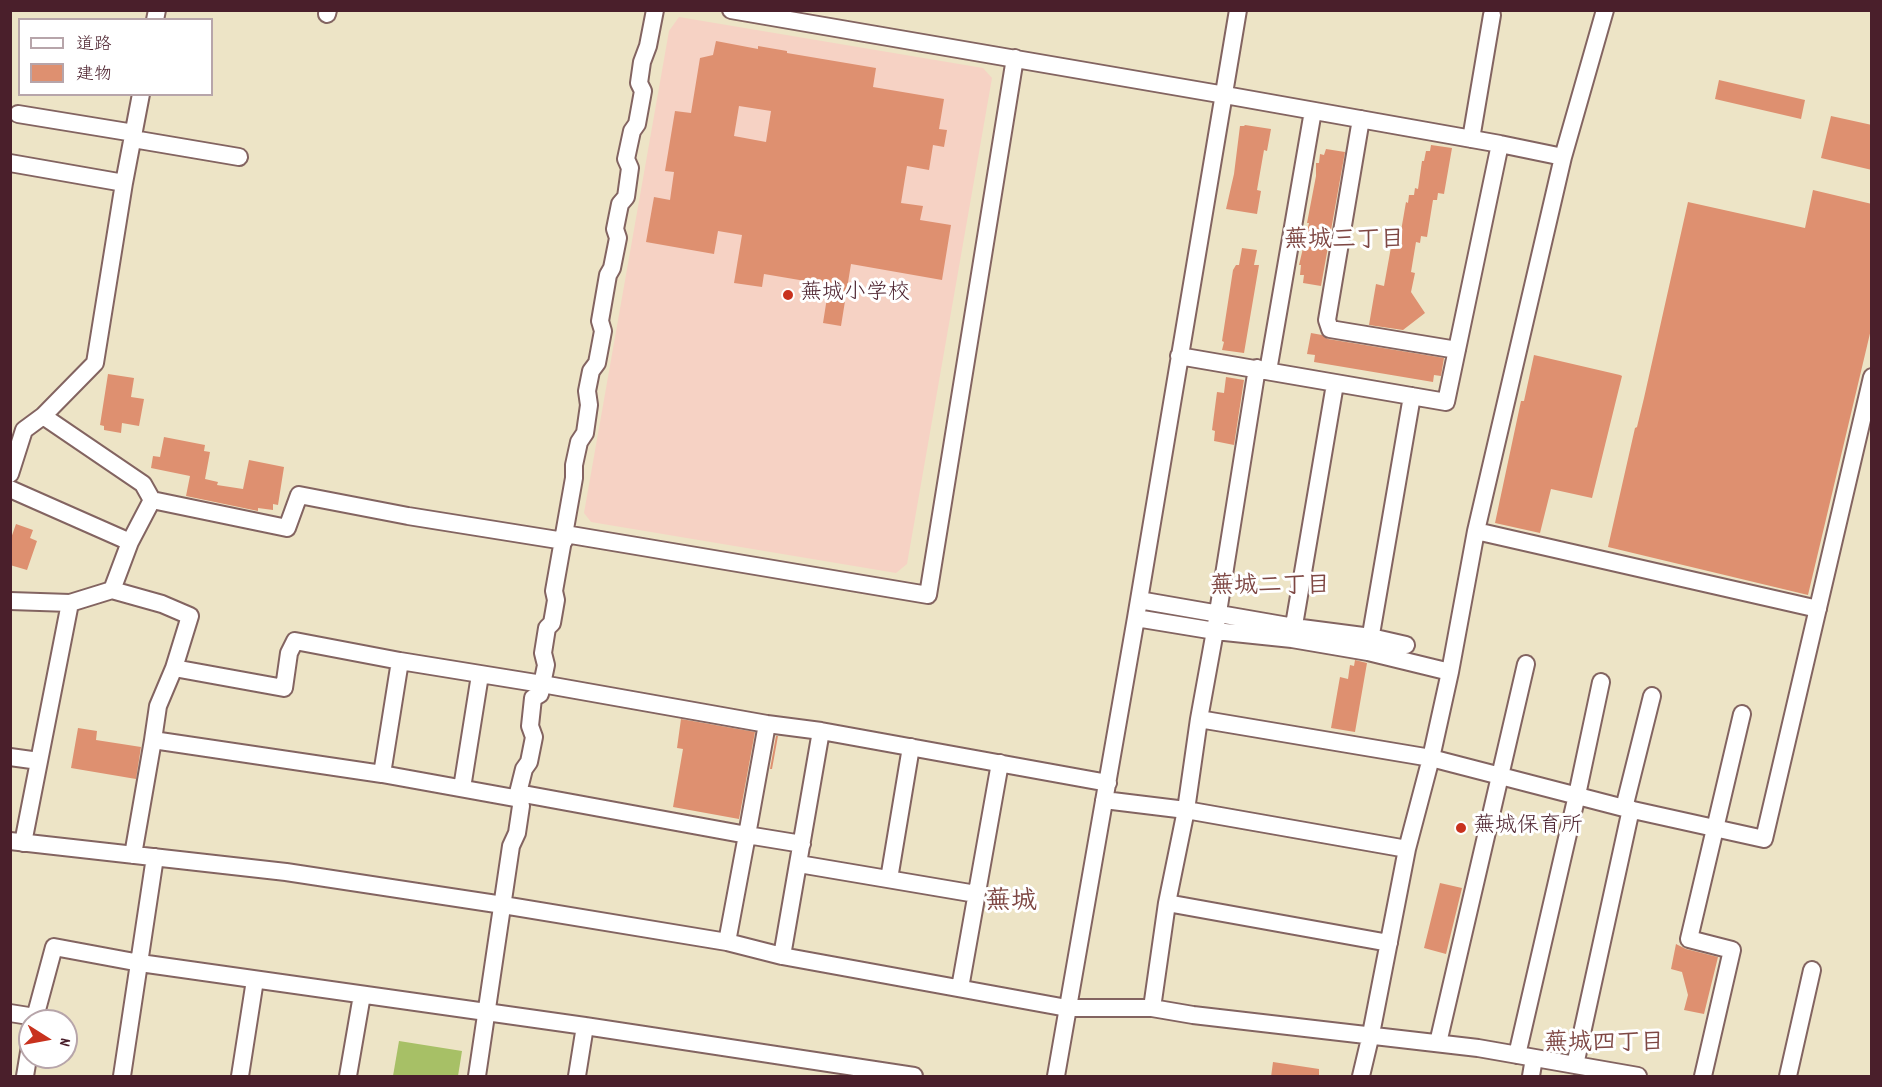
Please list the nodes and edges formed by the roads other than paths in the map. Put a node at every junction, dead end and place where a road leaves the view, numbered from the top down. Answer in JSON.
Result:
{"nodes":[{"id":1,"x":655,"y":10,"type":"edge"},
{"id":2,"x":731,"y":10,"type":"edge"},
{"id":3,"x":1238,"y":10,"type":"edge"},
{"id":4,"x":1605,"y":10,"type":"edge"},
{"id":5,"x":1492,"y":15,"type":"dead end"},
{"id":6,"x":1015,"y":58,"type":"junction"},
{"id":7,"x":1225,"y":95,"type":"junction"},
{"id":8,"x":141,"y":96,"type":"edge"},
{"id":9,"x":1313,"y":111,"type":"junction"},
{"id":10,"x":18,"y":114,"type":"dead end"},
{"id":11,"x":1361,"y":119,"type":"junction"},
{"id":12,"x":133,"y":136,"type":"junction"},
{"id":13,"x":1471,"y":138,"type":"junction"},
{"id":14,"x":1500,"y":144,"type":"junction"},
{"id":15,"x":239,"y":157,"type":"dead end"},
{"id":16,"x":1563,"y":157,"type":"junction"},
{"id":17,"x":10,"y":163,"type":"edge"},
{"id":18,"x":124,"y":183,"type":"junction"},
{"id":19,"x":1457,"y":350,"type":"junction"},
{"id":20,"x":1179,"y":356,"type":"junction"},
{"id":21,"x":1262,"y":370,"type":"junction"},
{"id":22,"x":1872,"y":377,"type":"edge"},
{"id":23,"x":1335,"y":384,"type":"junction"},
{"id":24,"x":1412,"y":396,"type":"junction"},
{"id":25,"x":43,"y":416,"type":"junction"},
{"id":26,"x":10,"y":474,"type":"edge"},
{"id":27,"x":10,"y":489,"type":"edge"},
{"id":28,"x":152,"y":500,"type":"junction"},
{"id":29,"x":1476,"y":531,"type":"junction"},
{"id":30,"x":565,"y":538,"type":"junction"},
{"id":31,"x":130,"y":542,"type":"junction"},
{"id":32,"x":112,"y":590,"type":"junction"},
{"id":33,"x":1139,"y":600,"type":"junction"},
{"id":34,"x":10,"y":601,"type":"edge"},
{"id":35,"x":70,"y":603,"type":"junction"},
{"id":36,"x":1818,"y":609,"type":"junction"},
{"id":37,"x":1218,"y":614,"type":"junction"},
{"id":38,"x":1136,"y":618,"type":"junction"},
{"id":39,"x":1215,"y":631,"type":"junction"},
{"id":40,"x":1293,"y":633,"type":"junction"},
{"id":41,"x":1369,"y":645,"type":"junction"},
{"id":42,"x":1406,"y":645,"type":"dead end"},
{"id":43,"x":400,"y":661,"type":"junction"},
{"id":44,"x":1526,"y":664,"type":"dead end"},
{"id":45,"x":174,"y":668,"type":"junction"},
{"id":46,"x":1450,"y":672,"type":"junction"},
{"id":47,"x":480,"y":675,"type":"junction"},
{"id":48,"x":1601,"y":682,"type":"dead end"},
{"id":49,"x":542,"y":684,"type":"junction"},
{"id":50,"x":1652,"y":696,"type":"dead end"},
{"id":51,"x":1742,"y":714,"type":"dead end"},
{"id":52,"x":1199,"y":719,"type":"junction"},
{"id":53,"x":767,"y":724,"type":"junction"},
{"id":54,"x":821,"y":731,"type":"junction"},
{"id":55,"x":153,"y":740,"type":"junction"},
{"id":56,"x":910,"y":747,"type":"junction"},
{"id":57,"x":10,"y":757,"type":"edge"},
{"id":58,"x":1431,"y":758,"type":"junction"},
{"id":59,"x":39,"y":761,"type":"junction"},
{"id":60,"x":1000,"y":764,"type":"junction"},
{"id":61,"x":382,"y":774,"type":"junction"},
{"id":62,"x":1500,"y":776,"type":"junction"},
{"id":63,"x":1107,"y":783,"type":"junction"},
{"id":64,"x":462,"y":788,"type":"junction"},
{"id":65,"x":1577,"y":795,"type":"junction"},
{"id":66,"x":519,"y":796,"type":"junction"},
{"id":67,"x":1104,"y":800,"type":"junction"},
{"id":68,"x":1627,"y":808,"type":"junction"},
{"id":69,"x":1186,"y":810,"type":"junction"},
{"id":70,"x":1715,"y":828,"type":"junction"},
{"id":71,"x":747,"y":835,"type":"junction"},
{"id":72,"x":16,"y":842,"type":"edge"},
{"id":73,"x":802,"y":844,"type":"junction"},
{"id":74,"x":1407,"y":849,"type":"junction"},
{"id":75,"x":133,"y":855,"type":"junction"},
{"id":76,"x":155,"y":857,"type":"junction"},
{"id":77,"x":799,"y":864,"type":"junction"},
{"id":78,"x":889,"y":879,"type":"junction"},
{"id":79,"x":976,"y":894,"type":"junction"},
{"id":80,"x":1167,"y":903,"type":"junction"},
{"id":81,"x":503,"y":905,"type":"junction"},
{"id":82,"x":727,"y":942,"type":"junction"},
{"id":83,"x":1389,"y":943,"type":"junction"},
{"id":84,"x":782,"y":956,"type":"junction"},
{"id":85,"x":140,"y":963,"type":"junction"},
{"id":86,"x":1812,"y":970,"type":"dead end"},
{"id":87,"x":255,"y":980,"type":"junction"},
{"id":88,"x":960,"y":988,"type":"junction"},
{"id":89,"x":362,"y":995,"type":"junction"},
{"id":90,"x":1067,"y":1008,"type":"junction"},
{"id":91,"x":1152,"y":1008,"type":"junction"},
{"id":92,"x":38,"y":1009,"type":"edge"},
{"id":93,"x":486,"y":1013,"type":"junction"},
{"id":94,"x":585,"y":1026,"type":"junction"},
{"id":95,"x":1371,"y":1034,"type":"junction"},
{"id":96,"x":1438,"y":1042,"type":"junction"},
{"id":97,"x":1516,"y":1054,"type":"junction"},
{"id":98,"x":1534,"y":1058,"type":"junction"},
{"id":99,"x":1575,"y":1065,"type":"junction"},
{"id":100,"x":122,"y":1077,"type":"edge"},
{"id":101,"x":240,"y":1077,"type":"edge"},
{"id":102,"x":348,"y":1077,"type":"edge"},
{"id":103,"x":477,"y":1077,"type":"edge"},
{"id":104,"x":577,"y":1077,"type":"edge"},
{"id":105,"x":914,"y":1077,"type":"edge"},
{"id":106,"x":1056,"y":1077,"type":"edge"},
{"id":107,"x":1361,"y":1077,"type":"edge"},
{"id":108,"x":1531,"y":1077,"type":"edge"},
{"id":109,"x":1638,"y":1077,"type":"edge"},
{"id":110,"x":1703,"y":1077,"type":"edge"},
{"id":111,"x":1788,"y":1077,"type":"edge"}],
"edges":[{"from":1,"to":30,"type":"street"},
{"from":2,"to":6,"type":"street"},
{"from":3,"to":7,"type":"street"},
{"from":4,"to":16,"type":"street"},
{"from":5,"to":13,"type":"street"},
{"from":6,"to":7,"type":"street"},
{"from":6,"to":30,"type":"street"},
{"from":7,"to":9,"type":"street"},
{"from":7,"to":20,"type":"street"},
{"from":8,"to":12,"type":"street"},
{"from":9,"to":11,"type":"street"},
{"from":9,"to":21,"type":"street"},
{"from":10,"to":12,"type":"street"},
{"from":11,"to":13,"type":"street"},
{"from":11,"to":19,"type":"street"},
{"from":12,"to":15,"type":"street"},
{"from":12,"to":18,"type":"street"},
{"from":13,"to":14,"type":"street"},
{"from":14,"to":16,"type":"street"},
{"from":14,"to":19,"type":"street"},
{"from":16,"to":29,"type":"street"},
{"from":17,"to":18,"type":"street"},
{"from":18,"to":25,"type":"street"},
{"from":19,"to":24,"type":"street"},
{"from":20,"to":21,"type":"street"},
{"from":20,"to":33,"type":"street"},
{"from":21,"to":23,"type":"street"},
{"from":21,"to":37,"type":"street"},
{"from":22,"to":36,"type":"street"},
{"from":23,"to":24,"type":"street"},
{"from":23,"to":40,"type":"street"},
{"from":24,"to":41,"type":"street"},
{"from":25,"to":26,"type":"street"},
{"from":25,"to":28,"type":"street"},
{"from":27,"to":31,"type":"street"},
{"from":28,"to":30,"type":"street"},
{"from":28,"to":31,"type":"street"},
{"from":29,"to":36,"type":"street"},
{"from":29,"to":46,"type":"street"},
{"from":30,"to":49,"type":"street"},
{"from":31,"to":32,"type":"street"},
{"from":32,"to":35,"type":"street"},
{"from":32,"to":45,"type":"street"},
{"from":33,"to":37,"type":"street"},
{"from":33,"to":38,"type":"street"},
{"from":34,"to":35,"type":"street"},
{"from":35,"to":59,"type":"street"},
{"from":36,"to":70,"type":"street"},
{"from":37,"to":39,"type":"street"},
{"from":37,"to":40,"type":"street"},
{"from":38,"to":39,"type":"street"},
{"from":38,"to":63,"type":"street"},
{"from":39,"to":40,"type":"street"},
{"from":39,"to":52,"type":"street"},
{"from":40,"to":41,"type":"street"},
{"from":41,"to":42,"type":"street"},
{"from":41,"to":46,"type":"street"},
{"from":43,"to":45,"type":"street"},
{"from":43,"to":47,"type":"street"},
{"from":43,"to":61,"type":"street"},
{"from":44,"to":62,"type":"street"},
{"from":45,"to":55,"type":"street"},
{"from":46,"to":58,"type":"street"},
{"from":47,"to":49,"type":"street"},
{"from":47,"to":64,"type":"street"},
{"from":48,"to":65,"type":"street"},
{"from":49,"to":53,"type":"street"},
{"from":49,"to":66,"type":"street"},
{"from":50,"to":68,"type":"street"},
{"from":51,"to":70,"type":"street"},
{"from":52,"to":58,"type":"street"},
{"from":52,"to":69,"type":"street"},
{"from":53,"to":54,"type":"street"},
{"from":53,"to":71,"type":"street"},
{"from":54,"to":56,"type":"street"},
{"from":54,"to":73,"type":"street"},
{"from":55,"to":61,"type":"street"},
{"from":55,"to":75,"type":"street"},
{"from":56,"to":60,"type":"street"},
{"from":56,"to":78,"type":"street"},
{"from":57,"to":59,"type":"street"},
{"from":58,"to":62,"type":"street"},
{"from":58,"to":74,"type":"street"},
{"from":59,"to":72,"type":"street"},
{"from":60,"to":63,"type":"street"},
{"from":60,"to":79,"type":"street"},
{"from":61,"to":64,"type":"street"},
{"from":62,"to":65,"type":"street"},
{"from":62,"to":96,"type":"street"},
{"from":63,"to":67,"type":"street"},
{"from":64,"to":66,"type":"street"},
{"from":65,"to":68,"type":"street"},
{"from":65,"to":97,"type":"street"},
{"from":66,"to":71,"type":"street"},
{"from":66,"to":81,"type":"street"},
{"from":67,"to":69,"type":"street"},
{"from":67,"to":90,"type":"street"},
{"from":68,"to":70,"type":"street"},
{"from":68,"to":99,"type":"street"},
{"from":69,"to":74,"type":"street"},
{"from":69,"to":80,"type":"street"},
{"from":70,"to":110,"type":"street"},
{"from":71,"to":73,"type":"street"},
{"from":71,"to":82,"type":"street"},
{"from":72,"to":75,"type":"street"},
{"from":73,"to":77,"type":"street"},
{"from":74,"to":83,"type":"street"},
{"from":75,"to":76,"type":"street"},
{"from":76,"to":81,"type":"street"},
{"from":76,"to":85,"type":"street"},
{"from":77,"to":78,"type":"street"},
{"from":77,"to":84,"type":"street"},
{"from":78,"to":79,"type":"street"},
{"from":79,"to":88,"type":"street"},
{"from":80,"to":83,"type":"street"},
{"from":80,"to":91,"type":"street"},
{"from":81,"to":82,"type":"street"},
{"from":81,"to":93,"type":"street"},
{"from":82,"to":84,"type":"street"},
{"from":83,"to":95,"type":"street"},
{"from":84,"to":88,"type":"street"},
{"from":85,"to":87,"type":"street"},
{"from":85,"to":92,"type":"street"},
{"from":85,"to":100,"type":"street"},
{"from":86,"to":111,"type":"street"},
{"from":87,"to":89,"type":"street"},
{"from":87,"to":101,"type":"street"},
{"from":88,"to":90,"type":"street"},
{"from":89,"to":93,"type":"street"},
{"from":89,"to":102,"type":"street"},
{"from":90,"to":91,"type":"street"},
{"from":90,"to":106,"type":"street"},
{"from":91,"to":95,"type":"street"},
{"from":93,"to":94,"type":"street"},
{"from":93,"to":103,"type":"street"},
{"from":94,"to":104,"type":"street"},
{"from":94,"to":105,"type":"street"},
{"from":95,"to":96,"type":"street"},
{"from":95,"to":107,"type":"street"},
{"from":96,"to":97,"type":"street"},
{"from":97,"to":98,"type":"street"},
{"from":98,"to":99,"type":"street"},
{"from":98,"to":108,"type":"street"},
{"from":99,"to":109,"type":"street"}]}
